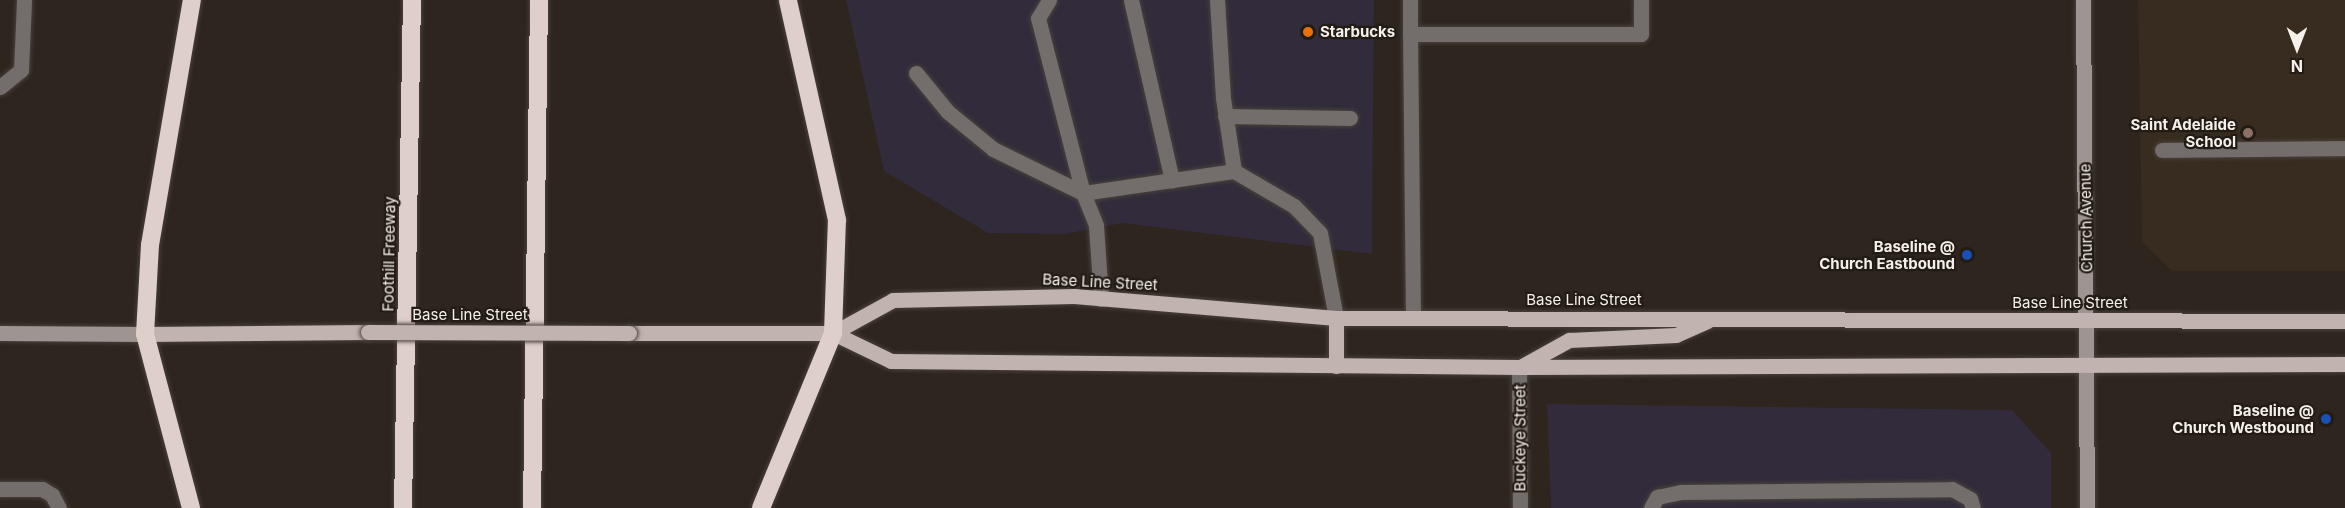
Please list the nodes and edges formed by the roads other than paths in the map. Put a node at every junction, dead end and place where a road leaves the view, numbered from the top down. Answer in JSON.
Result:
{"nodes":[{"id":1,"x":24,"y":0,"type":"edge"},
{"id":2,"x":192,"y":0,"type":"edge"},
{"id":3,"x":412,"y":0,"type":"edge"},
{"id":4,"x":539,"y":0,"type":"edge"},
{"id":5,"x":788,"y":0,"type":"edge"},
{"id":6,"x":1049,"y":0,"type":"edge"},
{"id":7,"x":1131,"y":0,"type":"edge"},
{"id":8,"x":1217,"y":0,"type":"edge"},
{"id":9,"x":1410,"y":0,"type":"edge"},
{"id":10,"x":1641,"y":0,"type":"edge"},
{"id":11,"x":2083,"y":0,"type":"edge"},
{"id":12,"x":1410,"y":34,"type":"junction"},
{"id":13,"x":916,"y":73,"type":"dead end"},
{"id":14,"x":0,"y":87,"type":"edge"},
{"id":15,"x":1225,"y":116,"type":"junction"},
{"id":16,"x":1350,"y":118,"type":"dead end"},
{"id":17,"x":2345,"y":148,"type":"edge"},
{"id":18,"x":2162,"y":150,"type":"dead end"},
{"id":19,"x":1234,"y":171,"type":"junction"},
{"id":20,"x":1172,"y":180,"type":"junction"},
{"id":21,"x":1083,"y":193,"type":"junction"},
{"id":22,"x":1101,"y":298,"type":"junction"},
{"id":23,"x":1336,"y":318,"type":"junction"},
{"id":24,"x":1413,"y":318,"type":"junction"},
{"id":25,"x":1713,"y":319,"type":"junction"},
{"id":26,"x":2086,"y":321,"type":"junction"},
{"id":27,"x":2345,"y":321,"type":"edge"},
{"id":28,"x":0,"y":333,"type":"edge"},
{"id":29,"x":145,"y":333,"type":"junction"},
{"id":30,"x":833,"y":333,"type":"junction"},
{"id":31,"x":2086,"y":364,"type":"junction"},
{"id":32,"x":2345,"y":364,"type":"edge"},
{"id":33,"x":1336,"y":366,"type":"junction"},
{"id":34,"x":1519,"y":368,"type":"junction"},
{"id":35,"x":0,"y":489,"type":"edge"},
{"id":36,"x":59,"y":508,"type":"edge"},
{"id":37,"x":191,"y":508,"type":"edge"},
{"id":38,"x":403,"y":508,"type":"edge"},
{"id":39,"x":532,"y":508,"type":"edge"},
{"id":40,"x":761,"y":508,"type":"edge"},
{"id":41,"x":1520,"y":508,"type":"edge"},
{"id":42,"x":1651,"y":508,"type":"edge"},
{"id":43,"x":1972,"y":508,"type":"edge"},
{"id":44,"x":2087,"y":508,"type":"edge"}],
"edges":[{"from":1,"to":14,"type":"street"},
{"from":2,"to":29,"type":"highway"},
{"from":3,"to":38,"type":"highway","name":"Foothill Freeway"},
{"from":4,"to":39,"type":"highway"},
{"from":5,"to":30,"type":"highway"},
{"from":6,"to":21,"type":"street"},
{"from":7,"to":20,"type":"street"},
{"from":8,"to":15,"type":"street"},
{"from":9,"to":12,"type":"street"},
{"from":10,"to":12,"type":"street"},
{"from":11,"to":26,"type":"street","name":"Church Avenue"},
{"from":12,"to":24,"type":"street"},
{"from":13,"to":21,"type":"street"},
{"from":15,"to":16,"type":"street"},
{"from":15,"to":19,"type":"street"},
{"from":17,"to":18,"type":"street"},
{"from":19,"to":20,"type":"street"},
{"from":19,"to":23,"type":"street"},
{"from":20,"to":21,"type":"street"},
{"from":21,"to":22,"type":"street"},
{"from":22,"to":23,"type":"main road","name":"Base Line Street"},
{"from":22,"to":30,"type":"main road","name":"Base Line Street"},
{"from":23,"to":24,"type":"main road","name":"Base Line Street"},
{"from":23,"to":33,"type":"main road"},
{"from":24,"to":25,"type":"main road","name":"Base Line Street"},
{"from":25,"to":26,"type":"main road","name":"Base Line Street"},
{"from":25,"to":34,"type":"main road"},
{"from":26,"to":27,"type":"main road","name":"Base Line Street"},
{"from":26,"to":31,"type":"street","name":"Church Avenue"},
{"from":28,"to":29,"type":"street","name":"Base Line Street"},
{"from":29,"to":30,"type":"main road","name":"Base Line Street","bridge":true},
{"from":29,"to":37,"type":"highway"},
{"from":30,"to":33,"type":"main road","name":"Base Line Street"},
{"from":30,"to":40,"type":"highway"},
{"from":31,"to":32,"type":"main road","name":"Base Line Street"},
{"from":31,"to":34,"type":"main road","name":"Base Line Street"},
{"from":31,"to":44,"type":"street","name":"Church Avenue"},
{"from":33,"to":34,"type":"main road","name":"Base Line Street"},
{"from":34,"to":41,"type":"street","name":"Buckeye Street"},
{"from":35,"to":36,"type":"street"},
{"from":42,"to":43,"type":"street"}]}
